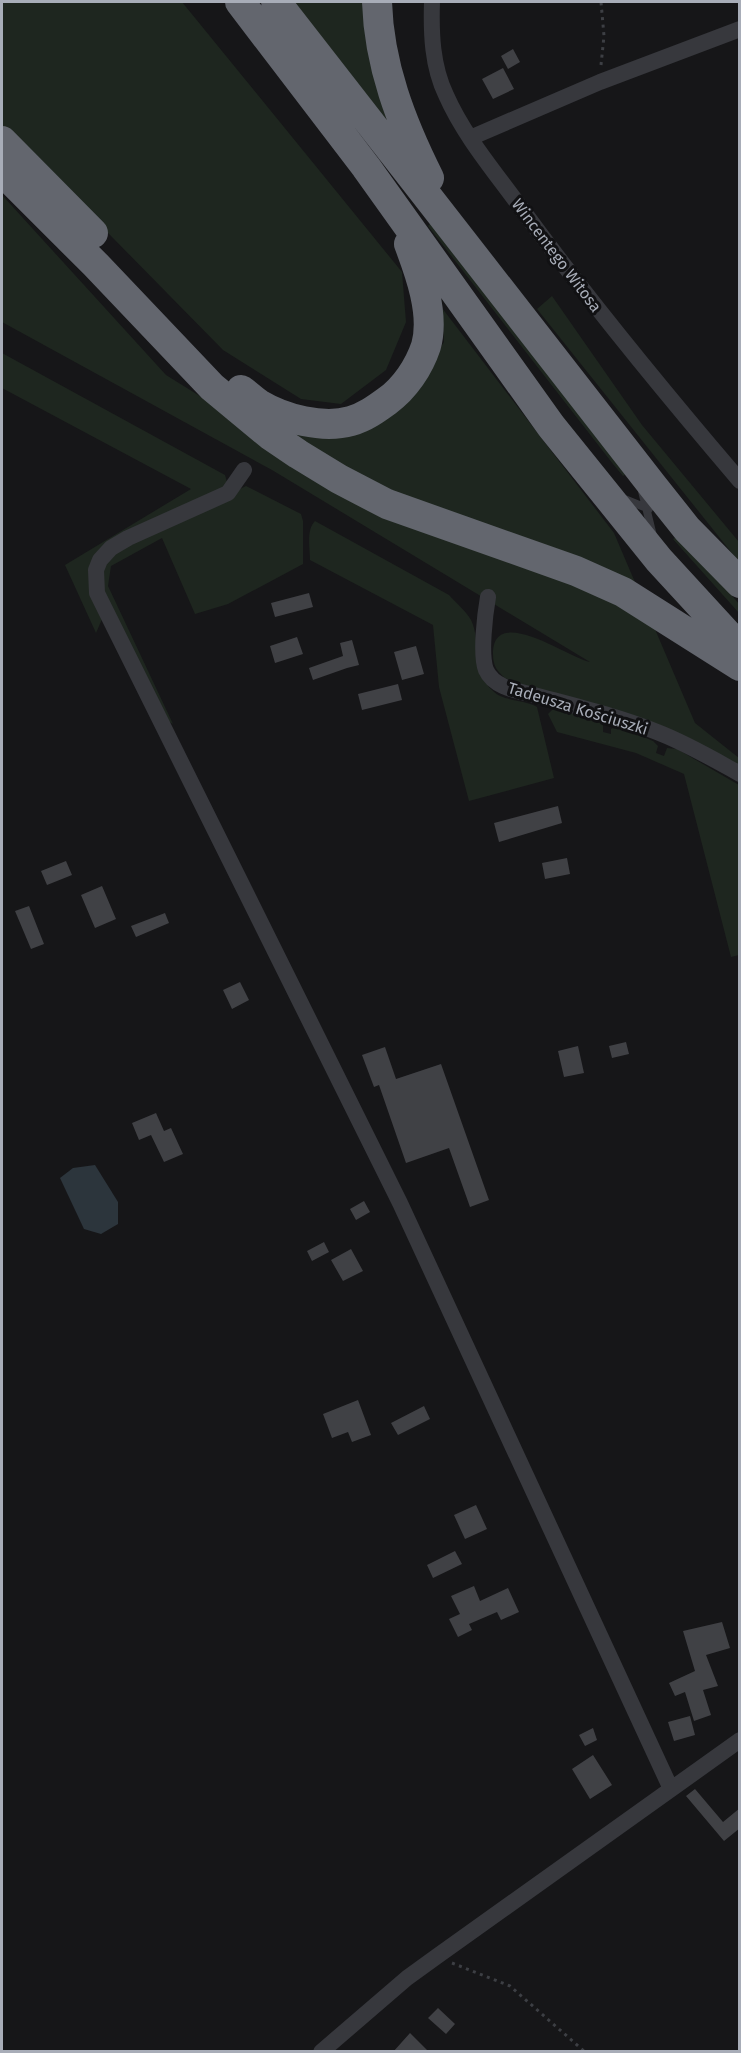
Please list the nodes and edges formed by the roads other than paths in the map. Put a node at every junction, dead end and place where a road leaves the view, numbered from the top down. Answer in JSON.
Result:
{"nodes":[{"id":1,"x":240,"y":2,"type":"edge"},
{"id":2,"x":276,"y":2,"type":"edge"},
{"id":3,"x":377,"y":2,"type":"edge"},
{"id":4,"x":432,"y":2,"type":"edge"},
{"id":5,"x":740,"y":29,"type":"edge"},
{"id":6,"x":470,"y":138,"type":"junction"},
{"id":7,"x":2,"y":141,"type":"edge"},
{"id":8,"x":2,"y":171,"type":"edge"},
{"id":9,"x":398,"y":213,"type":"junction"},
{"id":10,"x":462,"y":241,"type":"junction"},
{"id":11,"x":635,"y":463,"type":"junction"},
{"id":12,"x":244,"y":470,"type":"dead end"},
{"id":13,"x":740,"y":481,"type":"edge"},
{"id":14,"x":600,"y":488,"type":"junction"},
{"id":15,"x":647,"y":508,"type":"junction"},
{"id":16,"x":657,"y":513,"type":"dead end"},
{"id":17,"x":659,"y":560,"type":"junction"},
{"id":18,"x":740,"y":583,"type":"edge"},
{"id":19,"x":488,"y":597,"type":"dead end"},
{"id":20,"x":740,"y":648,"type":"edge"},
{"id":21,"x":740,"y":666,"type":"edge"},
{"id":22,"x":740,"y":774,"type":"edge"},
{"id":23,"x":740,"y":1740,"type":"edge"},
{"id":24,"x":671,"y":1788,"type":"junction"},
{"id":25,"x":321,"y":2052,"type":"edge"}],
"edges":[{"from":1,"to":9,"type":"highway"},
{"from":2,"to":10,"type":"highway"},
{"from":3,"to":10,"type":"highway"},
{"from":4,"to":6,"type":"street","name":"Wincentego Witosa"},
{"from":5,"to":6,"type":"street"},
{"from":6,"to":13,"type":"street","name":"Wincentego Witosa"},
{"from":7,"to":9,"type":"highway"},
{"from":8,"to":21,"type":"highway"},
{"from":9,"to":14,"type":"highway"},
{"from":10,"to":11,"type":"highway"},
{"from":11,"to":15,"type":"lane"},
{"from":11,"to":18,"type":"highway"},
{"from":12,"to":24,"type":"street"},
{"from":14,"to":15,"type":"lane"},
{"from":14,"to":17,"type":"highway"},
{"from":15,"to":16,"type":"lane"},
{"from":15,"to":17,"type":"lane"},
{"from":17,"to":20,"type":"highway"},
{"from":19,"to":22,"type":"street","name":"Tadeusza Kościuszki"},
{"from":23,"to":24,"type":"street"},
{"from":24,"to":25,"type":"street"}]}
